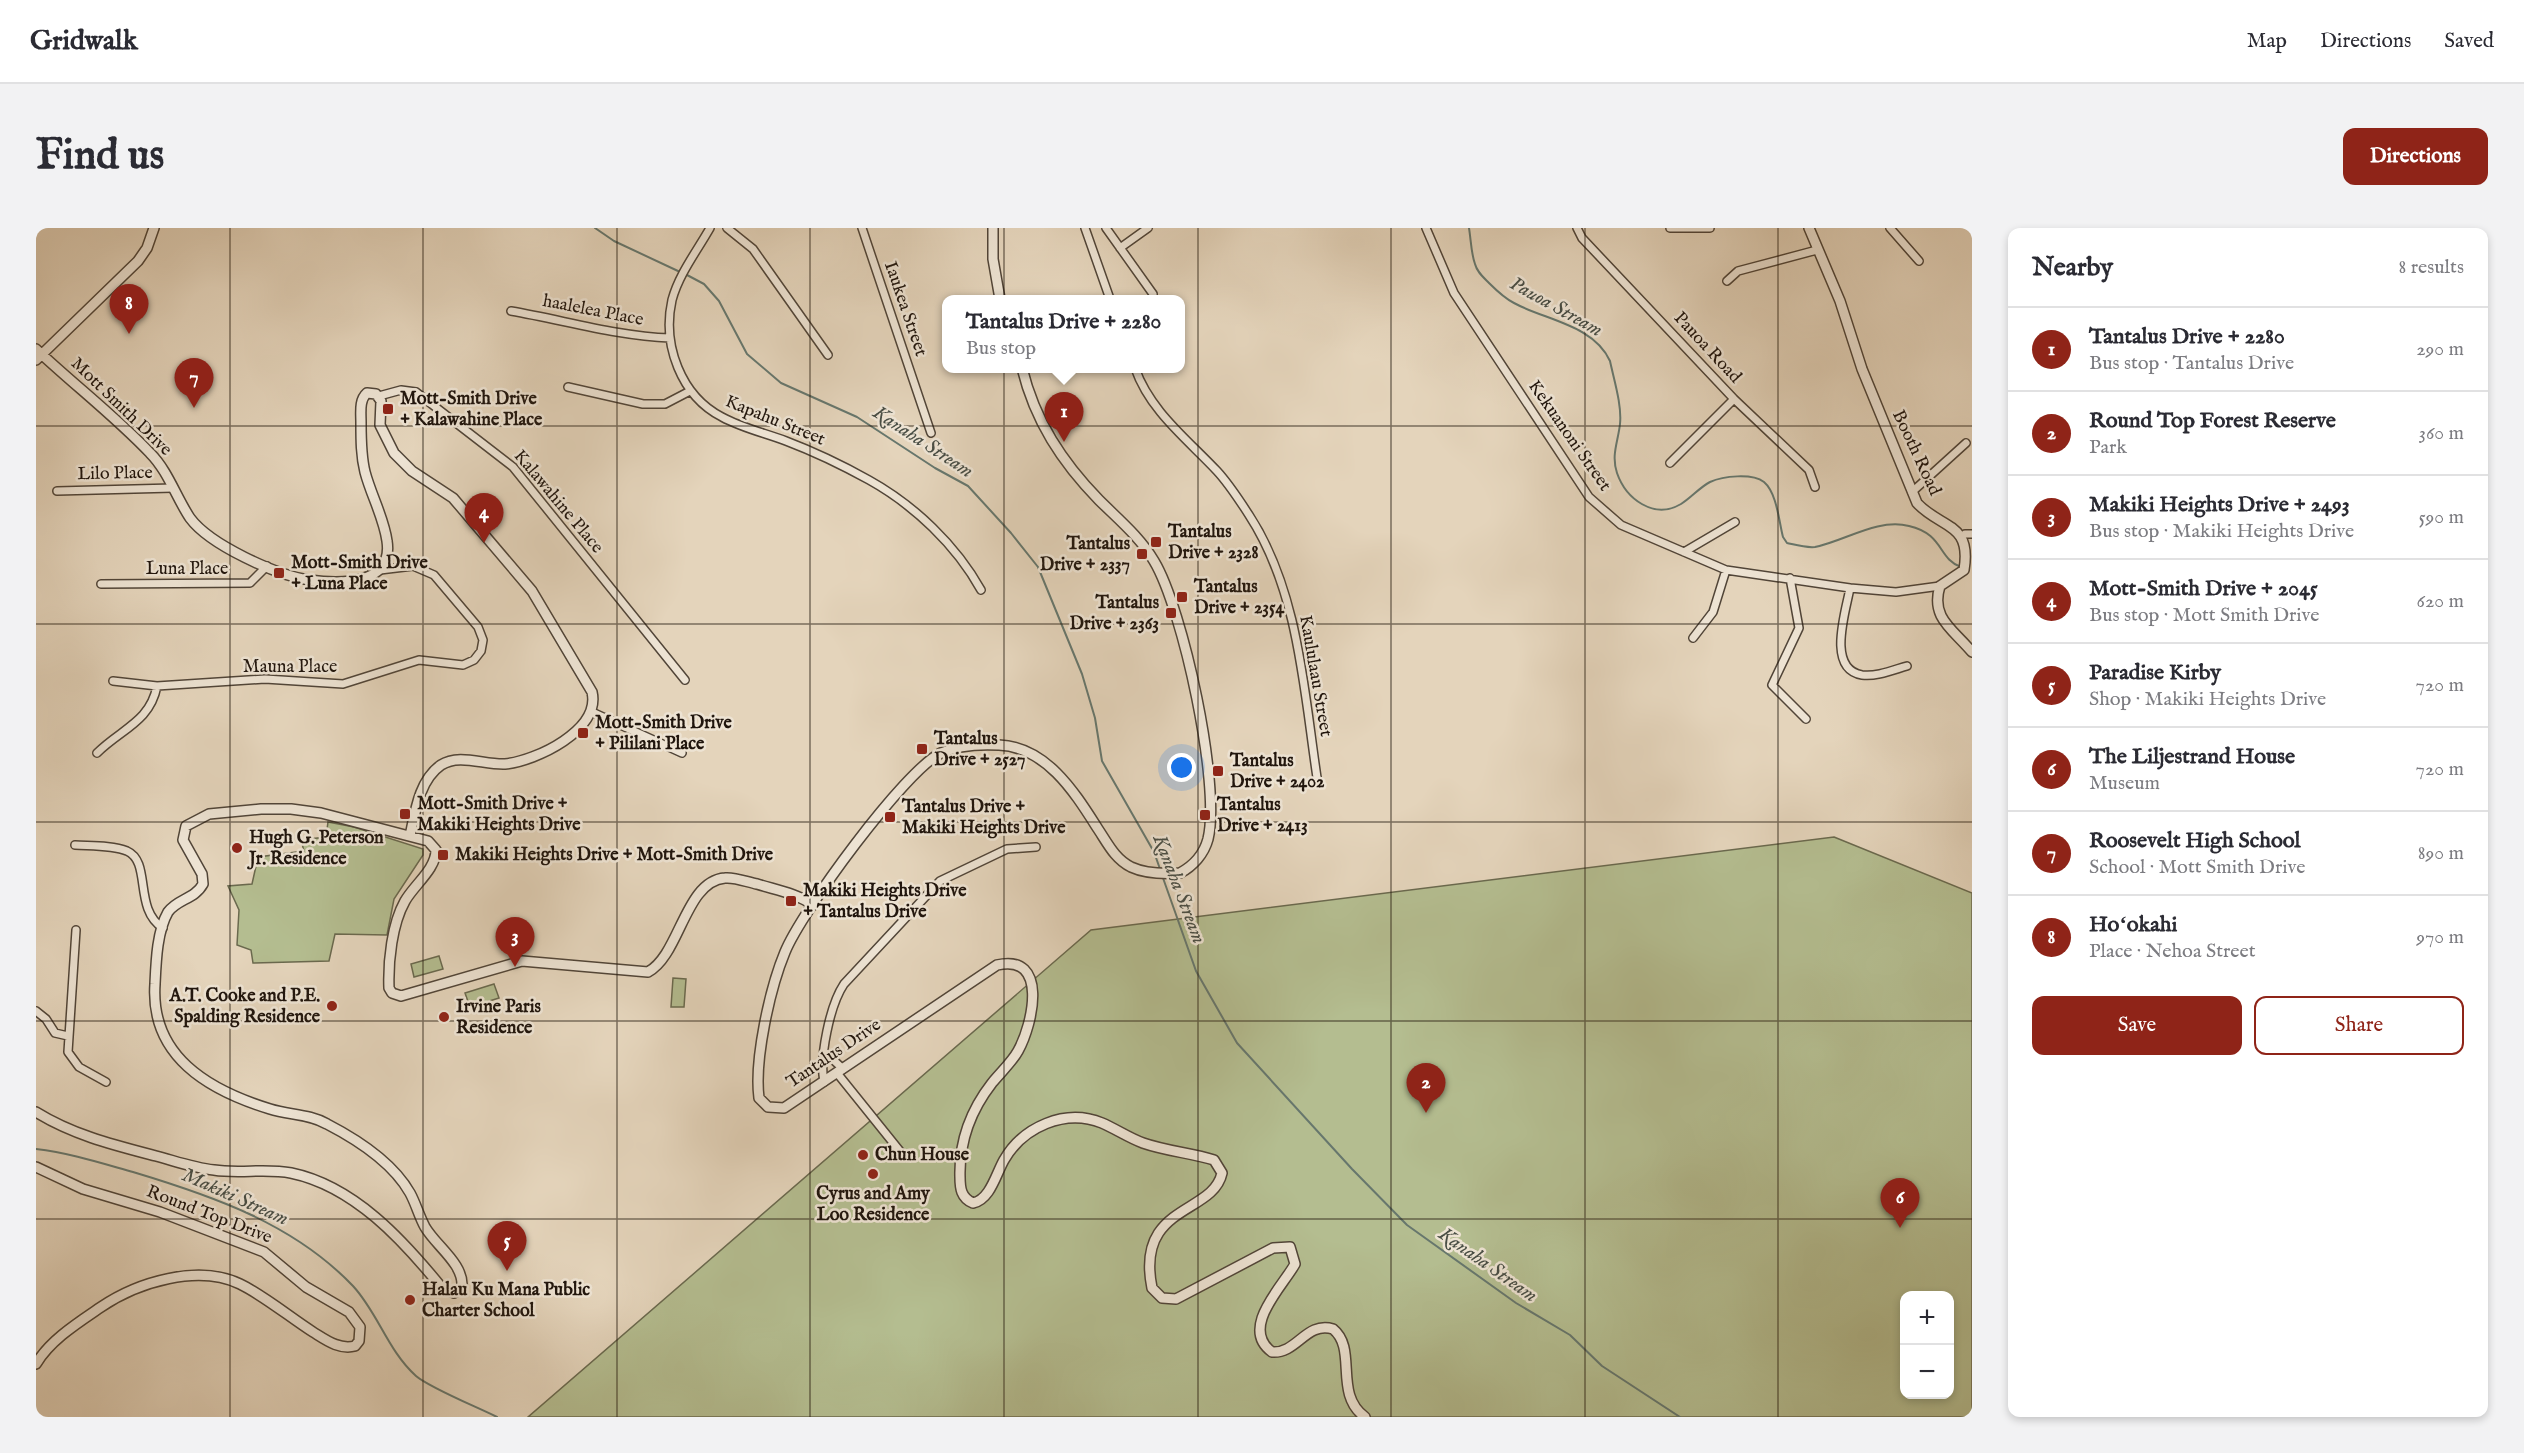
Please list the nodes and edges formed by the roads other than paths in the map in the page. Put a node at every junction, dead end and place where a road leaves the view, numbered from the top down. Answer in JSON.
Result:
{"nodes":[{"id":1,"x":153,"y":228,"type":"edge"},
{"id":2,"x":710,"y":228,"type":"edge"},
{"id":3,"x":727,"y":228,"type":"edge"},
{"id":4,"x":862,"y":228,"type":"edge"},
{"id":5,"x":993,"y":228,"type":"edge"},
{"id":6,"x":1085,"y":228,"type":"edge"},
{"id":7,"x":1106,"y":228,"type":"edge"},
{"id":8,"x":1148,"y":228,"type":"edge"},
{"id":9,"x":1426,"y":228,"type":"edge"},
{"id":10,"x":1577,"y":228,"type":"edge"},
{"id":11,"x":1670,"y":228,"type":"edge"},
{"id":12,"x":1710,"y":228,"type":"edge"},
{"id":13,"x":1809,"y":228,"type":"edge"},
{"id":14,"x":1890,"y":228,"type":"edge"},
{"id":15,"x":1120,"y":248,"type":"junction"},
{"id":16,"x":1817,"y":250,"type":"junction"},
{"id":17,"x":1919,"y":261,"type":"dead end"},
{"id":18,"x":1727,"y":281,"type":"dead end"},
{"id":19,"x":1153,"y":294,"type":"dead end"},
{"id":20,"x":999,"y":295,"type":"edge"},
{"id":21,"x":1108,"y":295,"type":"edge"},
{"id":22,"x":511,"y":311,"type":"dead end"},
{"id":23,"x":670,"y":338,"type":"junction"},
{"id":24,"x":38,"y":355,"type":"edge"},
{"id":25,"x":828,"y":355,"type":"dead end"},
{"id":26,"x":1023,"y":373,"type":"edge"},
{"id":27,"x":1136,"y":373,"type":"edge"},
{"id":28,"x":568,"y":387,"type":"dead end"},
{"id":29,"x":690,"y":391,"type":"junction"},
{"id":30,"x":379,"y":396,"type":"junction"},
{"id":31,"x":1734,"y":399,"type":"junction"},
{"id":32,"x":931,"y":433,"type":"dead end"},
{"id":33,"x":1966,"y":443,"type":"dead end"},
{"id":34,"x":1670,"y":463,"type":"dead end"},
{"id":35,"x":1815,"y":487,"type":"dead end"},
{"id":36,"x":173,"y":488,"type":"junction"},
{"id":37,"x":57,"y":491,"type":"dead end"},
{"id":38,"x":1912,"y":492,"type":"junction"},
{"id":39,"x":1735,"y":522,"type":"dead end"},
{"id":40,"x":1968,"y":534,"type":"edge"},
{"id":41,"x":1684,"y":552,"type":"junction"},
{"id":42,"x":267,"y":566,"type":"junction"},
{"id":43,"x":380,"y":570,"type":"junction"},
{"id":44,"x":1726,"y":570,"type":"junction"},
{"id":45,"x":1790,"y":578,"type":"junction"},
{"id":46,"x":101,"y":584,"type":"dead end"},
{"id":47,"x":1940,"y":586,"type":"junction"},
{"id":48,"x":1850,"y":588,"type":"junction"},
{"id":49,"x":981,"y":590,"type":"dead end"},
{"id":50,"x":1693,"y":638,"type":"dead end"},
{"id":51,"x":1972,"y":652,"type":"edge"},
{"id":52,"x":1907,"y":666,"type":"dead end"},
{"id":53,"x":685,"y":680,"type":"dead end"},
{"id":54,"x":113,"y":681,"type":"dead end"},
{"id":55,"x":157,"y":686,"type":"junction"},
{"id":56,"x":592,"y":712,"type":"junction"},
{"id":57,"x":1806,"y":718,"type":"dead end"},
{"id":58,"x":97,"y":753,"type":"dead end"},
{"id":59,"x":682,"y":753,"type":"dead end"},
{"id":60,"x":1318,"y":784,"type":"dead end"},
{"id":61,"x":410,"y":836,"type":"junction"},
{"id":62,"x":75,"y":845,"type":"dead end"},
{"id":63,"x":1036,"y":847,"type":"dead end"},
{"id":64,"x":813,"y":905,"type":"junction"},
{"id":65,"x":163,"y":928,"type":"junction"},
{"id":66,"x":76,"y":930,"type":"dead end"},
{"id":67,"x":36,"y":1011,"type":"edge"},
{"id":68,"x":68,"y":1036,"type":"junction"},
{"id":69,"x":826,"y":1053,"type":"junction"},
{"id":70,"x":840,"y":1071,"type":"junction"},
{"id":71,"x":106,"y":1082,"type":"dead end"},
{"id":72,"x":824,"y":1082,"type":"junction"},
{"id":73,"x":36,"y":1112,"type":"edge"},
{"id":74,"x":903,"y":1155,"type":"dead end"},
{"id":75,"x":36,"y":1167,"type":"edge"},
{"id":76,"x":36,"y":1364,"type":"edge"},
{"id":77,"x":1365,"y":1417,"type":"edge"}],
"edges":[{"from":1,"to":24,"type":"street"},
{"from":2,"to":23,"type":"street","name":"Kapahu Street"},
{"from":3,"to":25,"type":"street"},
{"from":4,"to":32,"type":"street","name":"Iaukea Street"},
{"from":5,"to":20,"type":"street"},
{"from":6,"to":21,"type":"street"},
{"from":7,"to":15,"type":"street"},
{"from":8,"to":15,"type":"street"},
{"from":9,"to":41,"type":"street","name":"Kekuanoni Street"},
{"from":10,"to":31,"type":"street","name":"Pauoa Road"},
{"from":11,"to":12,"type":"street"},
{"from":13,"to":16,"type":"street","name":"Booth Road"},
{"from":14,"to":17,"type":"street"},
{"from":15,"to":19,"type":"street"},
{"from":16,"to":18,"type":"street"},
{"from":16,"to":38,"type":"street","name":"Booth Road"},
{"from":22,"to":23,"type":"street","name":"haalelea Place"},
{"from":23,"to":29,"type":"street","name":"Kapahu Street"},
{"from":24,"to":36,"type":"street","name":"Mott Smith Drive"},
{"from":26,"to":64,"type":"street","name":"Tantalus Drive"},
{"from":27,"to":60,"type":"street","name":"Kaululaau Street"},
{"from":28,"to":29,"type":"street"},
{"from":29,"to":49,"type":"street","name":"Kapahu Street"},
{"from":30,"to":43,"type":"street"},
{"from":30,"to":53,"type":"street","name":"Kalawahine Place"},
{"from":30,"to":56,"type":"street"},
{"from":31,"to":34,"type":"street"},
{"from":31,"to":35,"type":"street","name":"Pauoa Road"},
{"from":33,"to":38,"type":"street"},
{"from":36,"to":37,"type":"street","name":"Lilo Place"},
{"from":36,"to":42,"type":"street","name":"Mott Smith Drive"},
{"from":38,"to":40,"type":"street","name":"Booth Road"},
{"from":39,"to":41,"type":"street"},
{"from":40,"to":47,"type":"street","name":"Booth Road"},
{"from":41,"to":44,"type":"street","name":"Kekuanoni Street"},
{"from":42,"to":43,"type":"street","name":"Mott Smith Drive"},
{"from":42,"to":46,"type":"street","name":"Luna Place"},
{"from":43,"to":55,"type":"street","name":"Mauna Place"},
{"from":44,"to":45,"type":"street","name":"Kekuanoni Street"},
{"from":44,"to":50,"type":"street"},
{"from":45,"to":48,"type":"street","name":"Kekuanoni Street"},
{"from":45,"to":57,"type":"street"},
{"from":47,"to":48,"type":"street","name":"Kekuanoni Street"},
{"from":47,"to":51,"type":"street"},
{"from":48,"to":52,"type":"street"},
{"from":54,"to":55,"type":"street","name":"Mauna Place"},
{"from":55,"to":58,"type":"street"},
{"from":56,"to":59,"type":"street"},
{"from":56,"to":61,"type":"street"},
{"from":61,"to":64,"type":"street"},
{"from":61,"to":65,"type":"street"},
{"from":62,"to":65,"type":"street"},
{"from":63,"to":69,"type":"street"},
{"from":64,"to":72,"type":"street","name":"Tantalus Drive"},
{"from":65,"to":73,"type":"street"},
{"from":66,"to":68,"type":"street"},
{"from":67,"to":68,"type":"street"},
{"from":68,"to":71,"type":"street"},
{"from":69,"to":70,"type":"street"},
{"from":69,"to":72,"type":"street"},
{"from":70,"to":72,"type":"street","name":"Tantalus Drive"},
{"from":70,"to":74,"type":"street"},
{"from":70,"to":77,"type":"street","name":"Tantalus Drive"},
{"from":75,"to":76,"type":"street","name":"Round Top Drive"}]}
